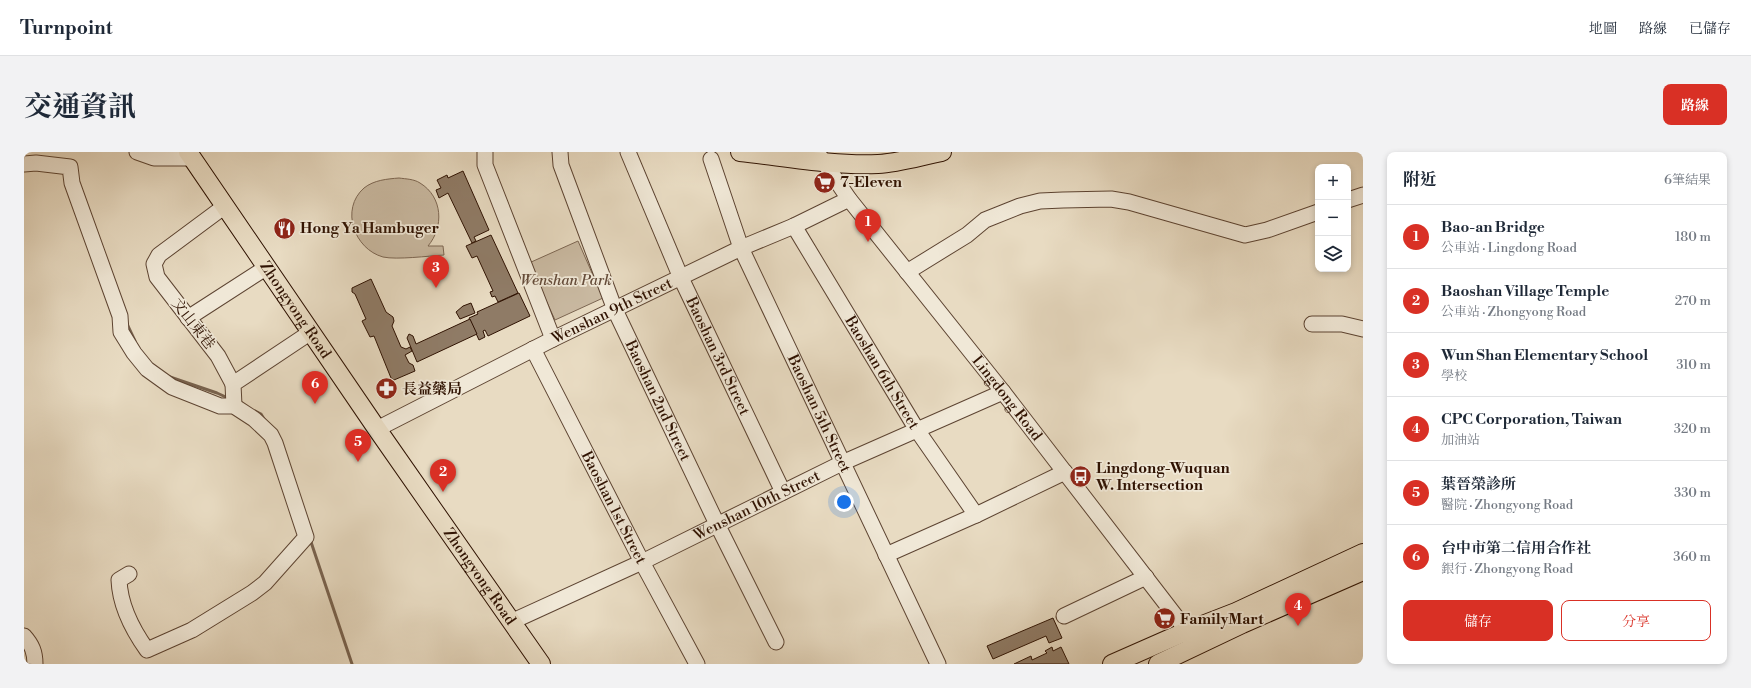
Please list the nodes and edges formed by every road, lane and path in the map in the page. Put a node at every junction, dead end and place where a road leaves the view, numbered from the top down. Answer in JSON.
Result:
{"nodes":[{"id":1,"x":137,"y":152,"type":"edge"},
{"id":2,"x":485,"y":152,"type":"edge"},
{"id":3,"x":560,"y":152,"type":"edge"},
{"id":4,"x":628,"y":152,"type":"edge"},
{"id":5,"x":740,"y":152,"type":"edge"},
{"id":6,"x":942,"y":152,"type":"edge"},
{"id":7,"x":190,"y":155,"type":"edge"},
{"id":8,"x":820,"y":157,"type":"edge"},
{"id":9,"x":710,"y":160,"type":"dead end"},
{"id":10,"x":24,"y":164,"type":"edge"},
{"id":11,"x":1363,"y":195,"type":"edge"},
{"id":12,"x":849,"y":199,"type":"junction"},
{"id":13,"x":1351,"y":199,"type":"edge"},
{"id":14,"x":225,"y":206,"type":"junction"},
{"id":15,"x":1315,"y":213,"type":"edge"},
{"id":16,"x":794,"y":226,"type":"junction"},
{"id":17,"x":741,"y":248,"type":"junction"},
{"id":18,"x":267,"y":267,"type":"junction"},
{"id":19,"x":907,"y":272,"type":"junction"},
{"id":20,"x":681,"y":278,"type":"junction"},
{"id":21,"x":615,"y":310,"type":"junction"},
{"id":22,"x":188,"y":318,"type":"junction"},
{"id":23,"x":1312,"y":324,"type":"dead end"},
{"id":24,"x":1363,"y":329,"type":"edge"},
{"id":25,"x":311,"y":332,"type":"junction"},
{"id":26,"x":553,"y":339,"type":"junction"},
{"id":27,"x":533,"y":350,"type":"junction"},
{"id":28,"x":233,"y":384,"type":"junction"},
{"id":29,"x":1003,"y":392,"type":"junction"},
{"id":30,"x":234,"y":406,"type":"junction"},
{"id":31,"x":377,"y":429,"type":"junction"},
{"id":32,"x":917,"y":430,"type":"junction"},
{"id":33,"x":842,"y":463,"type":"junction"},
{"id":34,"x":1065,"y":472,"type":"junction"},
{"id":35,"x":783,"y":492,"type":"junction"},
{"id":36,"x":976,"y":515,"type":"junction"},
{"id":37,"x":717,"y":524,"type":"junction"},
{"id":38,"x":1363,"y":553,"type":"edge"},
{"id":39,"x":886,"y":555,"type":"junction"},
{"id":40,"x":642,"y":562,"type":"junction"},
{"id":41,"x":1363,"y":571,"type":"edge"},
{"id":42,"x":129,"y":574,"type":"dead end"},
{"id":43,"x":1146,"y":577,"type":"junction"},
{"id":44,"x":1064,"y":616,"type":"dead end"},
{"id":45,"x":511,"y":622,"type":"junction"},
{"id":46,"x":24,"y":636,"type":"edge"},
{"id":47,"x":1191,"y":639,"type":"junction"},
{"id":48,"x":776,"y":642,"type":"dead end"},
{"id":49,"x":35,"y":664,"type":"edge"},
{"id":50,"x":541,"y":664,"type":"edge"},
{"id":51,"x":697,"y":664,"type":"edge"},
{"id":52,"x":938,"y":664,"type":"edge"},
{"id":53,"x":1112,"y":664,"type":"edge"},
{"id":54,"x":1158,"y":664,"type":"edge"}],
"edges":[{"from":1,"to":7,"type":"street"},
{"from":2,"to":26,"type":"street"},
{"from":3,"to":21,"type":"street","name":"Baoshan 2nd Street"},
{"from":4,"to":20,"type":"street","name":"Baoshan 3rd Street"},
{"from":5,"to":8,"type":"main road"},
{"from":6,"to":8,"type":"main road"},
{"from":7,"to":14,"type":"main road","name":"Zhongyong Road"},
{"from":8,"to":12,"type":"street","name":"Lingdong Road"},
{"from":9,"to":17,"type":"street","name":"Baoshan 5th Street"},
{"from":10,"to":30,"type":"street"},
{"from":11,"to":13,"type":"street"},
{"from":12,"to":16,"type":"street","name":"Wenshan 9th Street"},
{"from":12,"to":19,"type":"street","name":"Lingdong Road"},
{"from":14,"to":18,"type":"main road","name":"Zhongyong Road"},
{"from":14,"to":22,"type":"street","name":"文山東巷"},
{"from":15,"to":19,"type":"street"},
{"from":16,"to":17,"type":"street","name":"Wenshan 9th Street"},
{"from":16,"to":32,"type":"street","name":"Baoshan 6th Street"},
{"from":17,"to":20,"type":"street","name":"Wenshan 9th Street"},
{"from":17,"to":33,"type":"street","name":"Baoshan 5th Street"},
{"from":18,"to":22,"type":"street"},
{"from":18,"to":25,"type":"main road","name":"Zhongyong Road"},
{"from":19,"to":29,"type":"street","name":"Lingdong Road"},
{"from":20,"to":21,"type":"street","name":"Wenshan 9th Street"},
{"from":20,"to":35,"type":"street","name":"Baoshan 3rd Street"},
{"from":21,"to":26,"type":"street","name":"Wenshan 9th Street"},
{"from":21,"to":37,"type":"street","name":"Baoshan 2nd Street"},
{"from":22,"to":28,"type":"street","name":"文山東巷"},
{"from":23,"to":24,"type":"street"},
{"from":25,"to":28,"type":"street"},
{"from":25,"to":31,"type":"main road","name":"Zhongyong Road"},
{"from":26,"to":27,"type":"street","name":"Wenshan 9th Street"},
{"from":27,"to":31,"type":"street","name":"Wenshan 9th Street"},
{"from":27,"to":40,"type":"street","name":"Baoshan 1st Street"},
{"from":28,"to":30,"type":"street"},
{"from":29,"to":32,"type":"street","name":"Wenshan 10th Street"},
{"from":29,"to":34,"type":"street","name":"Lingdong Road"},
{"from":30,"to":42,"type":"street"},
{"from":31,"to":45,"type":"main road","name":"Zhongyong Road"},
{"from":32,"to":33,"type":"street","name":"Wenshan 10th Street"},
{"from":32,"to":36,"type":"street","name":"Baoshan 6th Street"},
{"from":33,"to":35,"type":"street","name":"Wenshan 10th Street"},
{"from":33,"to":39,"type":"street","name":"Baoshan 5th Street"},
{"from":34,"to":36,"type":"street"},
{"from":34,"to":43,"type":"street","name":"Lingdong Road"},
{"from":35,"to":37,"type":"street","name":"Wenshan 10th Street"},
{"from":36,"to":39,"type":"street"},
{"from":37,"to":40,"type":"street","name":"Wenshan 10th Street"},
{"from":37,"to":48,"type":"street","name":"Baoshan 2nd Street"},
{"from":38,"to":47,"type":"main road"},
{"from":39,"to":52,"type":"street","name":"Baoshan 5th Street"},
{"from":40,"to":45,"type":"street","name":"Wenshan 10th Street"},
{"from":40,"to":51,"type":"street","name":"Baoshan 1st Street"},
{"from":41,"to":47,"type":"main road"},
{"from":43,"to":44,"type":"street"},
{"from":43,"to":47,"type":"street","name":"Lingdong Road"},
{"from":45,"to":50,"type":"main road","name":"Zhongyong Road"},
{"from":46,"to":49,"type":"street"},
{"from":47,"to":53,"type":"main road"},
{"from":47,"to":54,"type":"main road"}]}
